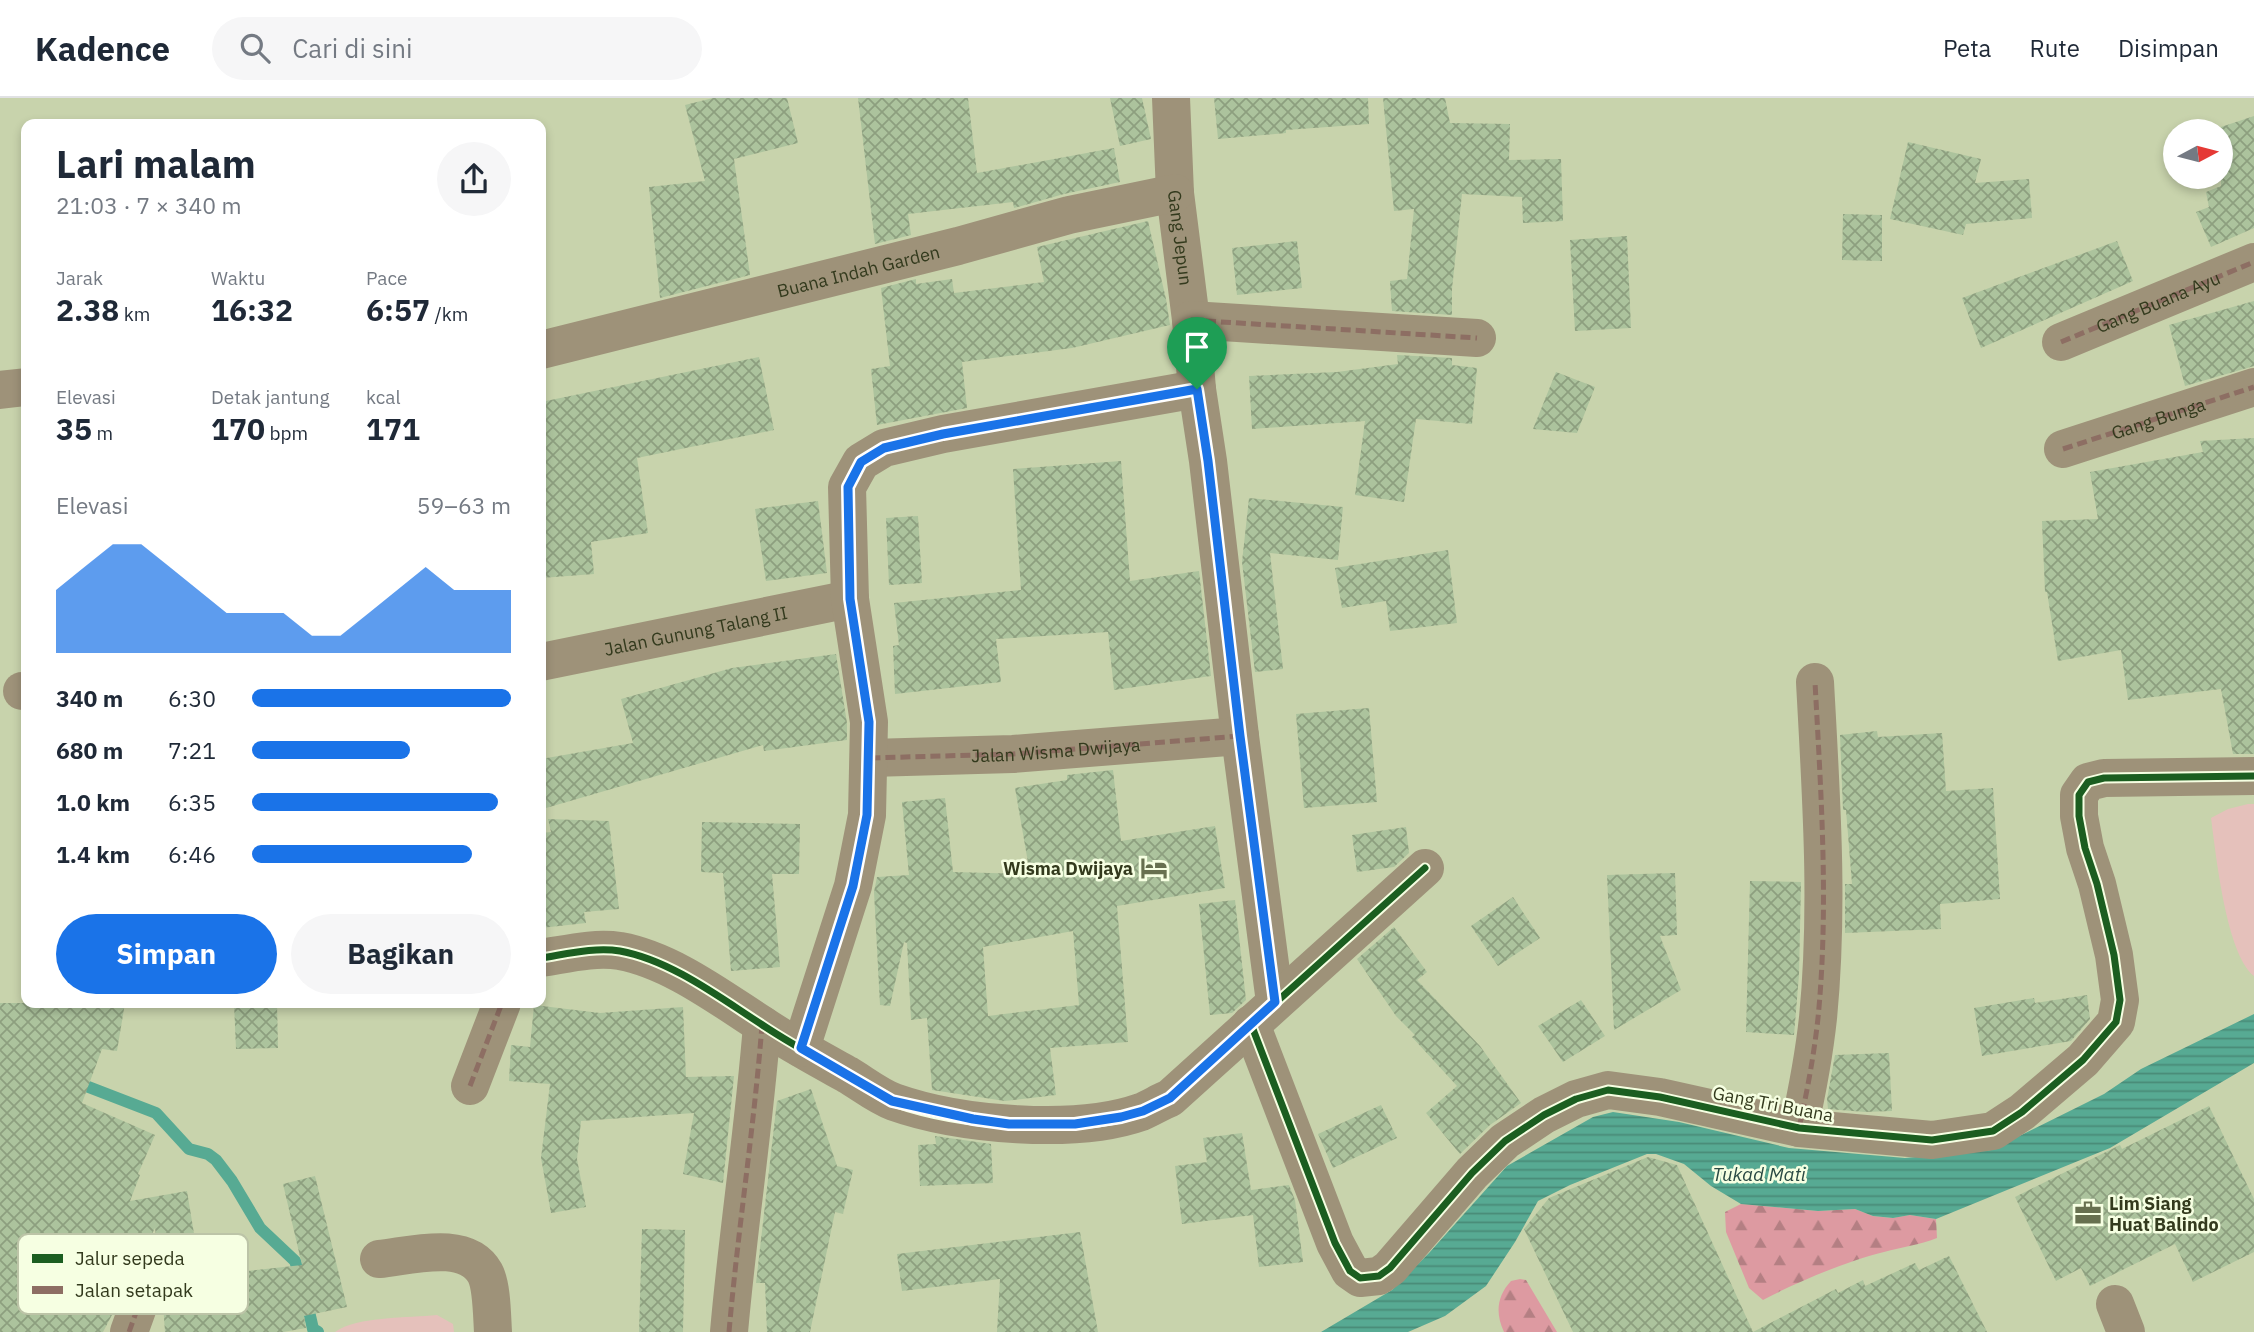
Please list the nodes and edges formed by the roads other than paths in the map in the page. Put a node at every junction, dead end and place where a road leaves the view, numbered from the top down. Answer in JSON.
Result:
{"nodes":[{"id":1,"x":1171,"y":98,"type":"edge"},
{"id":2,"x":1175,"y":193,"type":"junction"},
{"id":3,"x":2254,"y":262,"type":"edge"},
{"id":4,"x":1191,"y":320,"type":"junction"},
{"id":5,"x":1477,"y":338,"type":"dead end"},
{"id":6,"x":2062,"y":342,"type":"dead end"},
{"id":7,"x":546,"y":349,"type":"edge"},
{"id":8,"x":2254,"y":387,"type":"edge"},
{"id":9,"x":21,"y":388,"type":"edge"},
{"id":10,"x":1197,"y":389,"type":"junction"},
{"id":11,"x":0,"y":390,"type":"edge"},
{"id":12,"x":2063,"y":449,"type":"dead end"},
{"id":13,"x":850,"y":599,"type":"junction"},
{"id":14,"x":546,"y":661,"type":"edge"},
{"id":15,"x":1815,"y":682,"type":"dead end"},
{"id":16,"x":1240,"y":736,"type":"junction"},
{"id":17,"x":870,"y":758,"type":"junction"},
{"id":18,"x":2254,"y":776,"type":"edge"},
{"id":19,"x":1425,"y":868,"type":"dead end"},
{"id":20,"x":546,"y":957,"type":"edge"},
{"id":21,"x":500,"y":1008,"type":"edge"},
{"id":22,"x":1263,"y":1013,"type":"junction"},
{"id":23,"x":762,"y":1025,"type":"junction"},
{"id":24,"x":801,"y":1048,"type":"junction"},
{"id":25,"x":470,"y":1086,"type":"dead end"},
{"id":26,"x":1799,"y":1128,"type":"junction"},
{"id":27,"x":379,"y":1259,"type":"dead end"},
{"id":28,"x":135,"y":1314,"type":"edge"},
{"id":29,"x":129,"y":1332,"type":"edge"},
{"id":30,"x":493,"y":1332,"type":"edge"},
{"id":31,"x":729,"y":1332,"type":"edge"}],
"edges":[{"from":1,"to":2,"type":"street","name":"Gang Jepun"},
{"from":2,"to":4,"type":"street","name":"Gang Jepun"},
{"from":2,"to":7,"type":"street","name":"Buana Indah Garden"},
{"from":3,"to":6,"type":"street","name":"Gang Buana Ayu"},
{"from":4,"to":5,"type":"street"},
{"from":4,"to":10,"type":"street","name":"Gang Jepun"},
{"from":8,"to":12,"type":"street","name":"Gang Bunga"},
{"from":9,"to":11,"type":"street"},
{"from":10,"to":13,"type":"street"},
{"from":10,"to":16,"type":"street","name":"Gang Jepun"},
{"from":13,"to":14,"type":"street","name":"Jalan Gunung Talang II"},
{"from":13,"to":17,"type":"street"},
{"from":15,"to":26,"type":"street"},
{"from":16,"to":17,"type":"street","name":"Jalan Wisma Dwijaya"},
{"from":16,"to":22,"type":"street","name":"Gang Jepun"},
{"from":17,"to":24,"type":"street"},
{"from":18,"to":26,"type":"street","name":"Gang Tri Buana"},
{"from":19,"to":22,"type":"street"},
{"from":20,"to":23,"type":"street"},
{"from":21,"to":25,"type":"street"},
{"from":22,"to":24,"type":"street"},
{"from":22,"to":26,"type":"street","name":"Gang Tri Buana"},
{"from":23,"to":24,"type":"street"},
{"from":23,"to":31,"type":"street"},
{"from":27,"to":30,"type":"street"},
{"from":28,"to":29,"type":"street"}]}
